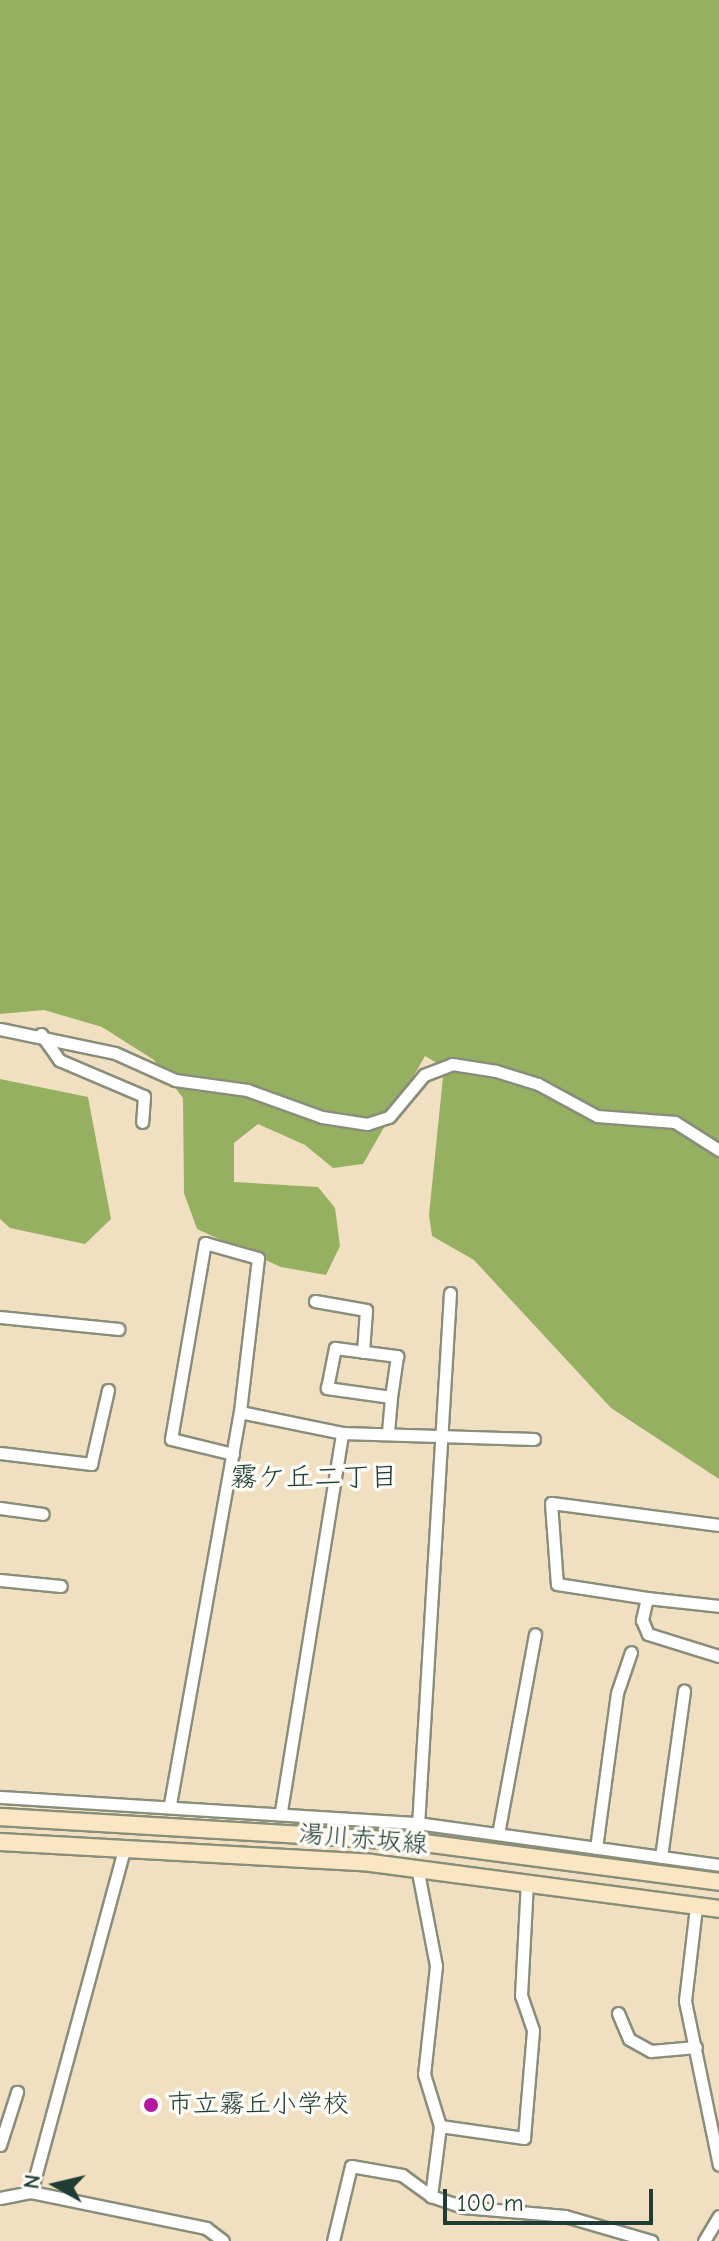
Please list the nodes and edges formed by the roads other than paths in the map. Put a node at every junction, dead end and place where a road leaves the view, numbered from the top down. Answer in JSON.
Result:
{"nodes":[{"id":1,"x":0,"y":1029,"type":"edge"},
{"id":2,"x":41,"y":1034,"type":"junction"},
{"id":3,"x":142,"y":1122,"type":"dead end"},
{"id":4,"x":719,"y":1150,"type":"edge"},
{"id":5,"x":450,"y":1293,"type":"dead end"},
{"id":6,"x":315,"y":1301,"type":"dead end"},
{"id":7,"x":0,"y":1317,"type":"edge"},
{"id":8,"x":118,"y":1329,"type":"dead end"},
{"id":9,"x":363,"y":1352,"type":"junction"},
{"id":10,"x":108,"y":1390,"type":"dead end"},
{"id":11,"x":391,"y":1397,"type":"junction"},
{"id":12,"x":240,"y":1412,"type":"junction"},
{"id":13,"x":388,"y":1432,"type":"junction"},
{"id":14,"x":342,"y":1433,"type":"junction"},
{"id":15,"x":444,"y":1435,"type":"junction"},
{"id":16,"x":534,"y":1439,"type":"dead end"},
{"id":17,"x":0,"y":1453,"type":"edge"},
{"id":18,"x":233,"y":1454,"type":"junction"},
{"id":19,"x":0,"y":1508,"type":"edge"},
{"id":20,"x":43,"y":1514,"type":"dead end"},
{"id":21,"x":719,"y":1525,"type":"edge"},
{"id":22,"x":0,"y":1580,"type":"edge"},
{"id":23,"x":61,"y":1586,"type":"dead end"},
{"id":24,"x":647,"y":1598,"type":"junction"},
{"id":25,"x":719,"y":1606,"type":"edge"},
{"id":26,"x":535,"y":1634,"type":"dead end"},
{"id":27,"x":631,"y":1652,"type":"dead end"},
{"id":28,"x":719,"y":1656,"type":"edge"},
{"id":29,"x":684,"y":1691,"type":"dead end"},
{"id":30,"x":0,"y":1797,"type":"edge"},
{"id":31,"x":170,"y":1804,"type":"junction"},
{"id":32,"x":281,"y":1811,"type":"junction"},
{"id":33,"x":0,"y":1817,"type":"edge"},
{"id":34,"x":417,"y":1823,"type":"junction"},
{"id":35,"x":498,"y":1834,"type":"junction"},
{"id":36,"x":0,"y":1842,"type":"edge"},
{"id":37,"x":417,"y":1842,"type":"junction"},
{"id":38,"x":596,"y":1848,"type":"junction"},
{"id":39,"x":124,"y":1850,"type":"junction"},
{"id":40,"x":661,"y":1857,"type":"junction"},
{"id":41,"x":719,"y":1865,"type":"edge"},
{"id":42,"x":417,"y":1867,"type":"junction"},
{"id":43,"x":719,"y":1882,"type":"edge"},
{"id":44,"x":527,"y":1883,"type":"junction"},
{"id":45,"x":696,"y":1907,"type":"junction"},
{"id":46,"x":719,"y":1909,"type":"edge"},
{"id":47,"x":618,"y":2013,"type":"dead end"},
{"id":48,"x":696,"y":2047,"type":"junction"},
{"id":49,"x":17,"y":2092,"type":"dead end"},
{"id":50,"x":440,"y":2126,"type":"junction"},
{"id":51,"x":0,"y":2145,"type":"edge"},
{"id":52,"x":719,"y":2165,"type":"edge"},
{"id":53,"x":31,"y":2192,"type":"junction"},
{"id":54,"x":431,"y":2196,"type":"junction"},
{"id":55,"x":0,"y":2198,"type":"edge"},
{"id":56,"x":719,"y":2216,"type":"edge"},
{"id":57,"x":223,"y":2241,"type":"edge"},
{"id":58,"x":333,"y":2241,"type":"edge"},
{"id":59,"x":651,"y":2241,"type":"edge"},
{"id":60,"x":704,"y":2241,"type":"edge"}],
"edges":[{"from":1,"to":2,"type":"street"},
{"from":2,"to":3,"type":"street"},
{"from":2,"to":4,"type":"street"},
{"from":5,"to":15,"type":"street"},
{"from":6,"to":9,"type":"street"},
{"from":7,"to":8,"type":"street"},
{"from":9,"to":11,"type":"street"},
{"from":9,"to":11,"type":"street"},
{"from":10,"to":17,"type":"street"},
{"from":11,"to":13,"type":"street"},
{"from":12,"to":14,"type":"street"},
{"from":12,"to":18,"type":"street"},
{"from":12,"to":18,"type":"street"},
{"from":13,"to":14,"type":"street"},
{"from":13,"to":15,"type":"street"},
{"from":14,"to":32,"type":"street"},
{"from":15,"to":16,"type":"street"},
{"from":15,"to":34,"type":"street"},
{"from":18,"to":31,"type":"street"},
{"from":19,"to":20,"type":"street"},
{"from":21,"to":24,"type":"street"},
{"from":22,"to":23,"type":"street"},
{"from":24,"to":25,"type":"street"},
{"from":24,"to":28,"type":"street"},
{"from":26,"to":35,"type":"street"},
{"from":27,"to":38,"type":"street"},
{"from":29,"to":40,"type":"street"},
{"from":30,"to":31,"type":"street"},
{"from":31,"to":32,"type":"street"},
{"from":32,"to":34,"type":"street"},
{"from":33,"to":37,"type":"main road","name":"湯川赤坂線"},
{"from":34,"to":35,"type":"street"},
{"from":34,"to":37,"type":"street"},
{"from":35,"to":38,"type":"street"},
{"from":36,"to":39,"type":"main road","name":"湯川赤坂線"},
{"from":37,"to":43,"type":"main road","name":"湯川赤坂線"},
{"from":38,"to":40,"type":"street"},
{"from":39,"to":42,"type":"main road","name":"湯川赤坂線"},
{"from":39,"to":53,"type":"street"},
{"from":40,"to":41,"type":"street"},
{"from":42,"to":44,"type":"main road","name":"湯川赤坂線"},
{"from":42,"to":50,"type":"street"},
{"from":44,"to":45,"type":"main road","name":"湯川赤坂線"},
{"from":44,"to":50,"type":"street"},
{"from":45,"to":46,"type":"main road","name":"湯川赤坂線"},
{"from":45,"to":48,"type":"street"},
{"from":47,"to":48,"type":"street"},
{"from":48,"to":52,"type":"street"},
{"from":49,"to":51,"type":"street"},
{"from":50,"to":54,"type":"street"},
{"from":53,"to":55,"type":"street"},
{"from":53,"to":57,"type":"street"},
{"from":54,"to":58,"type":"street"},
{"from":54,"to":59,"type":"street"},
{"from":56,"to":60,"type":"street"}]}
